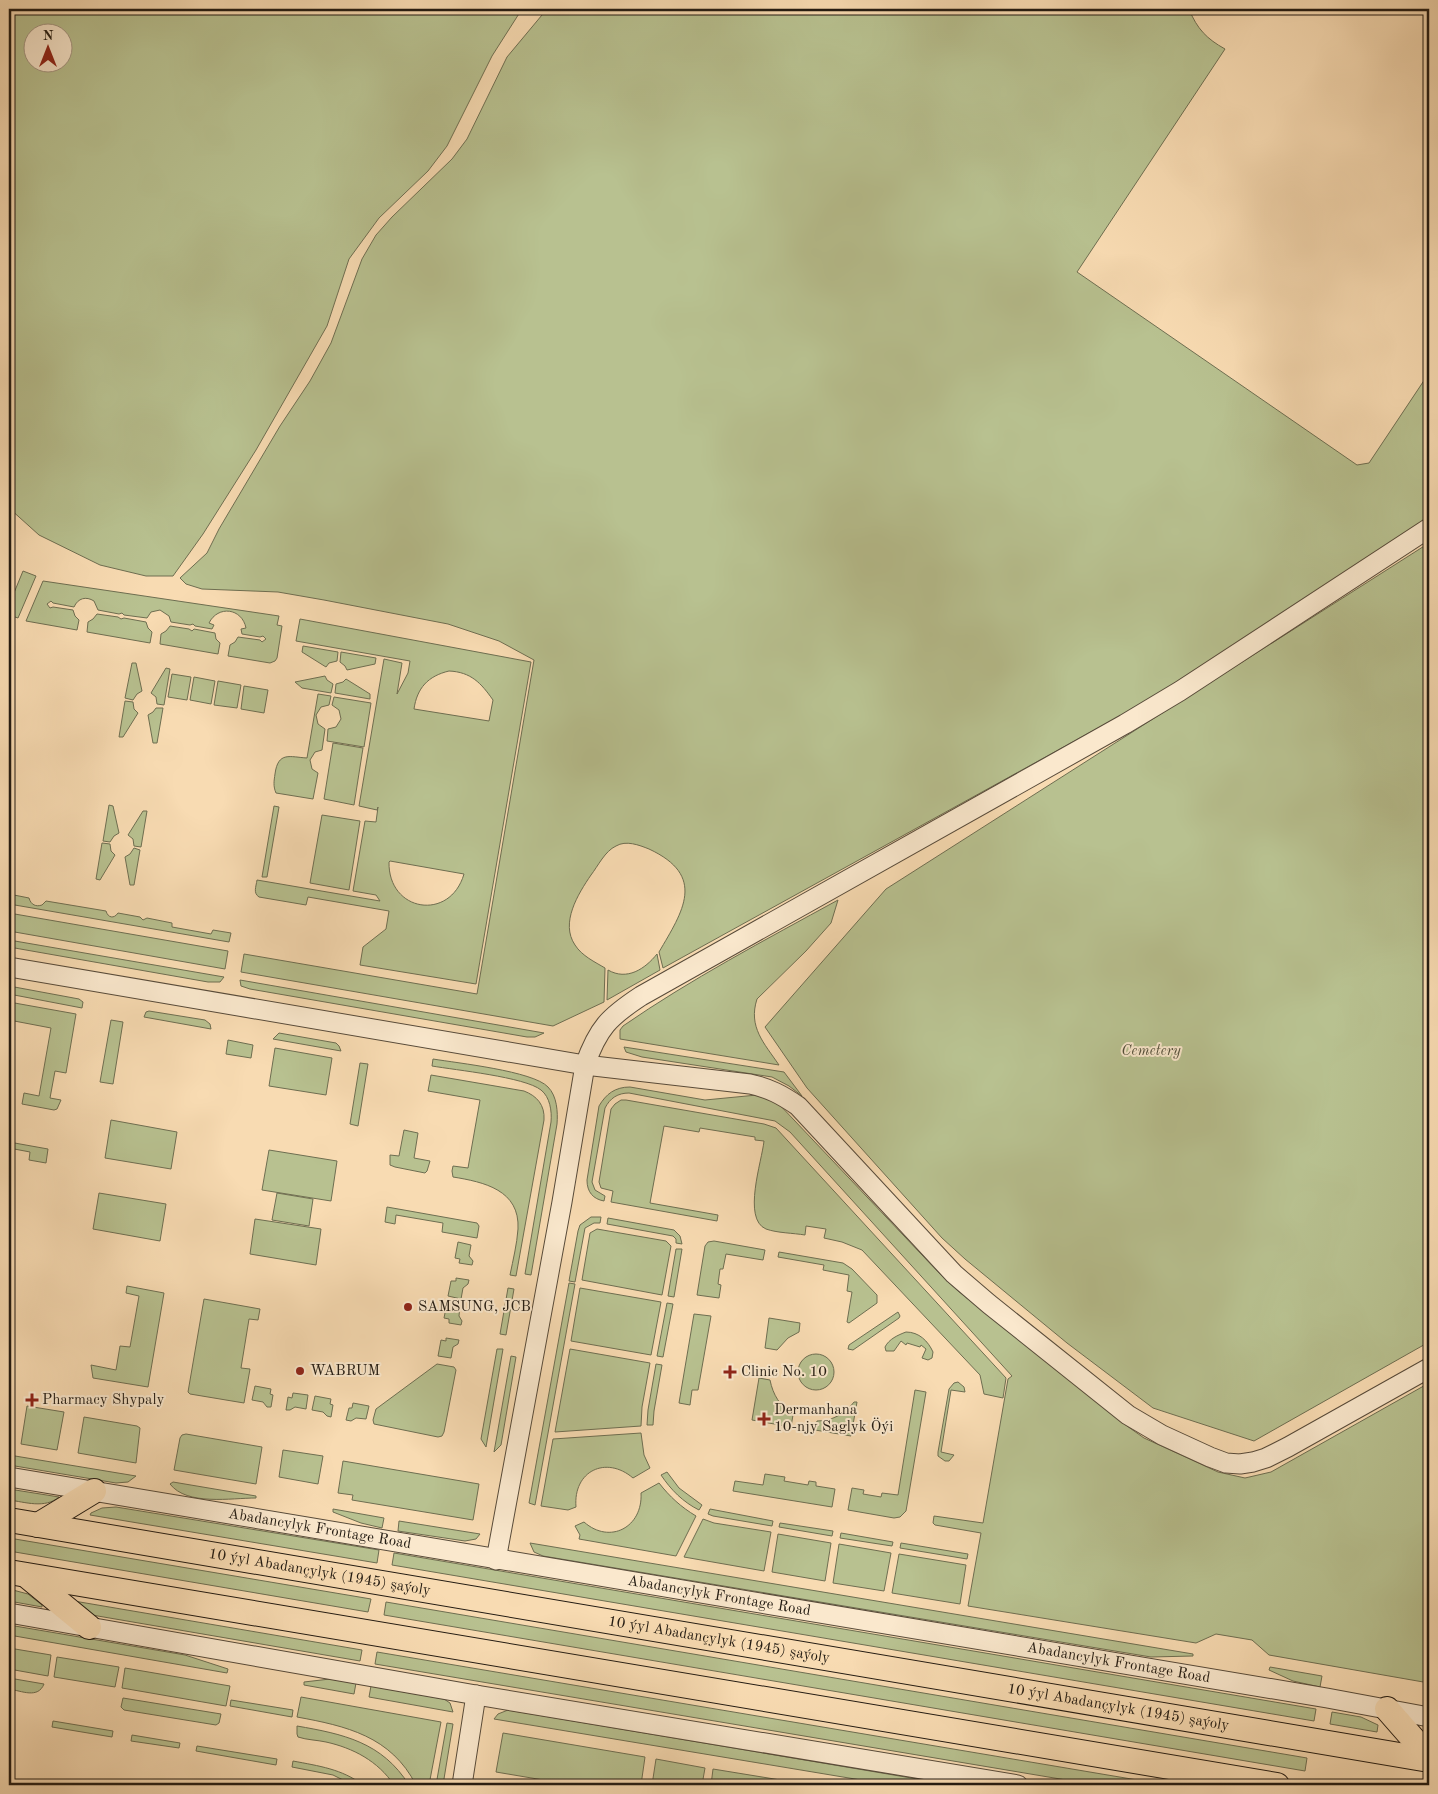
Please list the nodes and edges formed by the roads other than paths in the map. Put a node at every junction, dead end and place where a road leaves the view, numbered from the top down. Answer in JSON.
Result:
{"nodes":[{"id":1,"x":1429,"y":528,"type":"edge"},
{"id":2,"x":9,"y":967,"type":"edge"},
{"id":3,"x":585,"y":1065,"type":"junction"},
{"id":4,"x":1429,"y":1368,"type":"edge"},
{"id":5,"x":9,"y":1477,"type":"edge"},
{"id":6,"x":94,"y":1491,"type":"junction"},
{"id":7,"x":9,"y":1520,"type":"edge"},
{"id":8,"x":38,"y":1525,"type":"junction"},
{"id":9,"x":496,"y":1560,"type":"junction"},
{"id":10,"x":17,"y":1573,"type":"edge"},
{"id":11,"x":9,"y":1613,"type":"edge"},
{"id":12,"x":89,"y":1627,"type":"junction"},
{"id":13,"x":476,"y":1695,"type":"junction"},
{"id":14,"x":1387,"y":1709,"type":"junction"},
{"id":15,"x":1429,"y":1717,"type":"edge"},
{"id":16,"x":1429,"y":1759,"type":"edge"},
{"id":17,"x":462,"y":1785,"type":"edge"},
{"id":18,"x":1018,"y":1785,"type":"edge"},
{"id":19,"x":1277,"y":1785,"type":"edge"}],
"edges":[{"from":1,"to":3,"type":"street"},
{"from":2,"to":3,"type":"street"},
{"from":3,"to":4,"type":"street"},
{"from":3,"to":9,"type":"street"},
{"from":5,"to":6,"type":"street","name":"Abadancylyk Frontage Road"},
{"from":6,"to":8,"type":"main road"},
{"from":6,"to":9,"type":"street","name":"Abadancylyk Frontage Road"},
{"from":7,"to":8,"type":"main road","name":"10 ýyl Abadançylyk (1945) şaýoly"},
{"from":8,"to":16,"type":"main road","name":"10 ýyl Abadançylyk (1945) şaýoly"},
{"from":9,"to":14,"type":"street","name":"Abadancylyk Frontage Road"},
{"from":10,"to":12,"type":"main road"},
{"from":10,"to":19,"type":"main road"},
{"from":11,"to":12,"type":"street"},
{"from":12,"to":13,"type":"street"},
{"from":13,"to":17,"type":"street"},
{"from":13,"to":18,"type":"street"},
{"from":14,"to":15,"type":"street","name":"Abadancylyk Frontage Road"},
{"from":14,"to":16,"type":"main road"}]}
